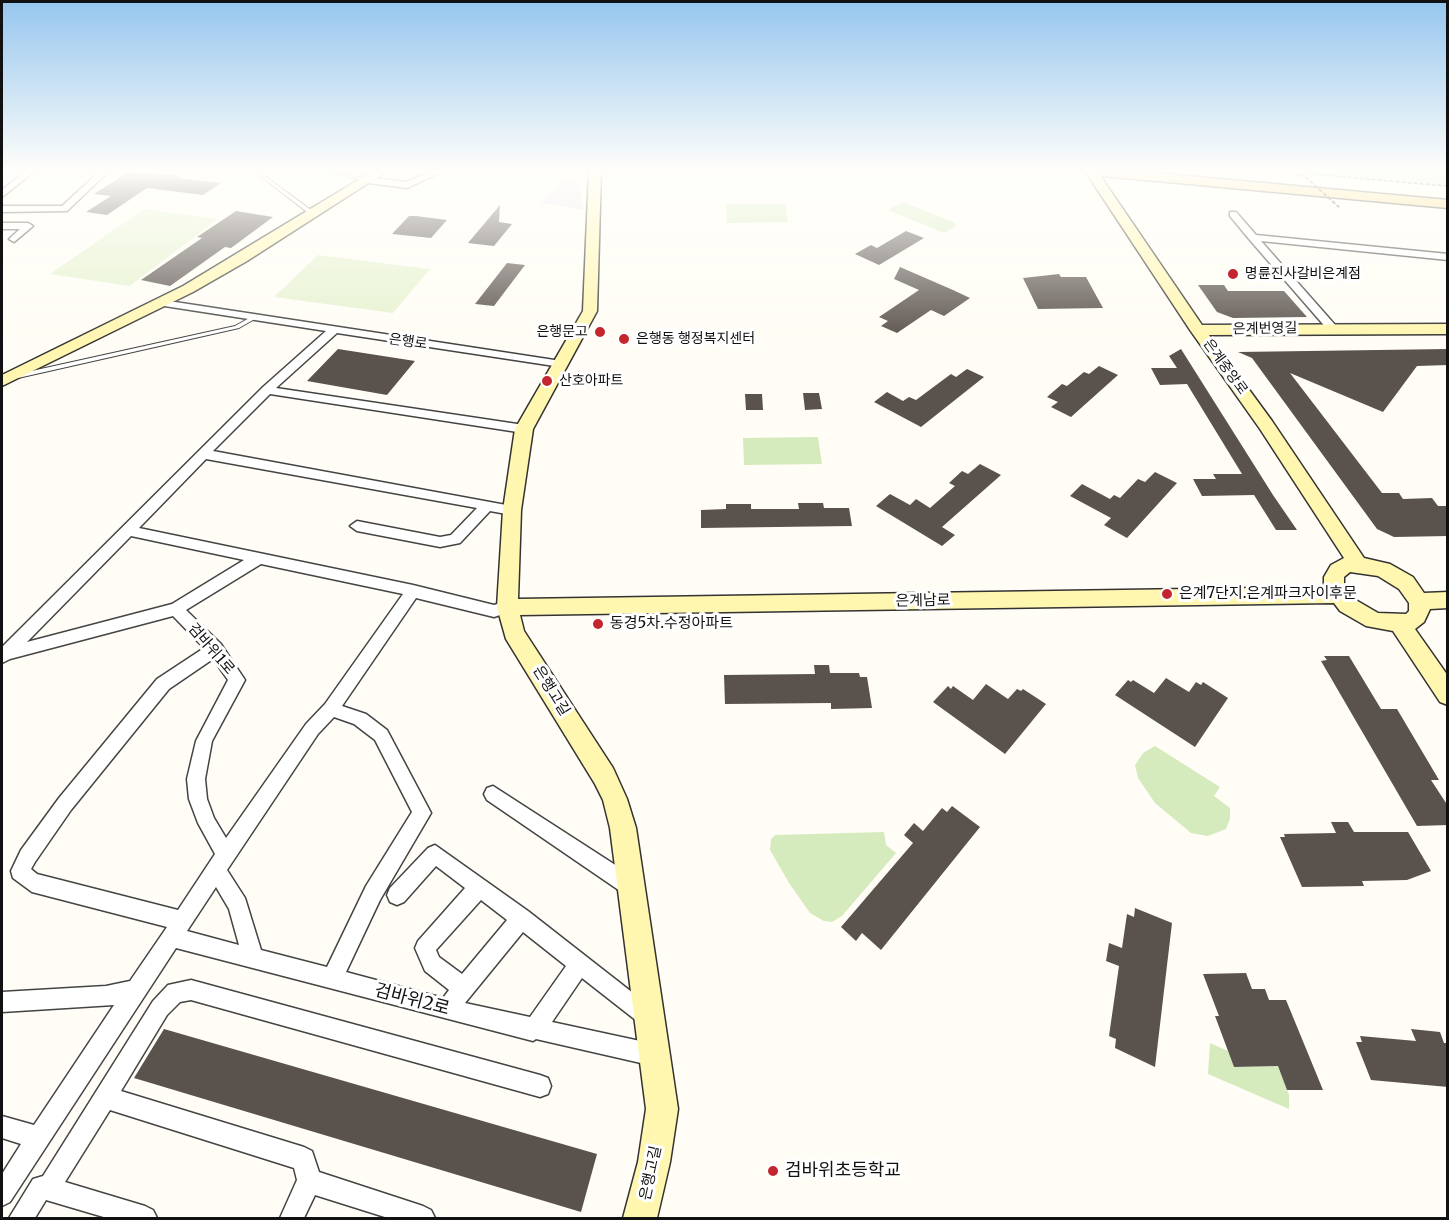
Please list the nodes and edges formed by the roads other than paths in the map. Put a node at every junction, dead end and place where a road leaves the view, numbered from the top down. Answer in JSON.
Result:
{"nodes":[{"id":1,"x":26,"y":228,"type":"edge"},
{"id":2,"x":291,"y":228,"type":"edge"},
{"id":3,"x":595,"y":228,"type":"edge"},
{"id":4,"x":1129,"y":228,"type":"edge"},
{"id":5,"x":1245,"y":228,"type":"edge"},
{"id":6,"x":1252,"y":237,"type":"junction"},
{"id":7,"x":14,"y":239,"type":"dead end"},
{"id":8,"x":1448,"y":256,"type":"edge"},
{"id":9,"x":162,"y":303,"type":"junction"},
{"id":10,"x":255,"y":317,"type":"junction"},
{"id":11,"x":335,"y":328,"type":"junction"},
{"id":12,"x":1332,"y":328,"type":"junction"},
{"id":13,"x":1448,"y":329,"type":"edge"},
{"id":14,"x":1198,"y":330,"type":"junction"},
{"id":15,"x":561,"y":364,"type":"junction"},
{"id":16,"x":3,"y":380,"type":"edge"},
{"id":17,"x":267,"y":390,"type":"junction"},
{"id":18,"x":524,"y":429,"type":"junction"},
{"id":19,"x":204,"y":454,"type":"junction"},
{"id":20,"x":488,"y":505,"type":"junction"},
{"id":21,"x":512,"y":510,"type":"junction"},
{"id":22,"x":357,"y":526,"type":"dead end"},
{"id":23,"x":127,"y":530,"type":"junction"},
{"id":24,"x":259,"y":558,"type":"junction"},
{"id":25,"x":1358,"y":564,"type":"junction"},
{"id":26,"x":413,"y":591,"type":"junction"},
{"id":27,"x":1339,"y":595,"type":"junction"},
{"id":28,"x":1419,"y":600,"type":"junction"},
{"id":29,"x":1448,"y":600,"type":"edge"},
{"id":30,"x":507,"y":607,"type":"junction"},
{"id":31,"x":176,"y":609,"type":"junction"},
{"id":32,"x":1400,"y":624,"type":"junction"},
{"id":33,"x":215,"y":650,"type":"junction"},
{"id":34,"x":3,"y":656,"type":"edge"},
{"id":35,"x":1448,"y":695,"type":"edge"},
{"id":36,"x":331,"y":709,"type":"junction"},
{"id":37,"x":493,"y":794,"type":"dead end"},
{"id":38,"x":221,"y":862,"type":"junction"},
{"id":39,"x":479,"y":886,"type":"junction"},
{"id":40,"x":630,"y":886,"type":"junction"},
{"id":41,"x":398,"y":895,"type":"dead end"},
{"id":42,"x":521,"y":918,"type":"junction"},
{"id":43,"x":177,"y":929,"type":"junction"},
{"id":44,"x":254,"y":958,"type":"junction"},
{"id":45,"x":580,"y":964,"type":"junction"},
{"id":46,"x":332,"y":979,"type":"junction"},
{"id":47,"x":464,"y":987,"type":"junction"},
{"id":48,"x":137,"y":990,"type":"junction"},
{"id":49,"x":2,"y":1002,"type":"edge"},
{"id":50,"x":447,"y":1010,"type":"junction"},
{"id":51,"x":649,"y":1018,"type":"junction"},
{"id":52,"x":533,"y":1030,"type":"junction"},
{"id":53,"x":654,"y":1055,"type":"junction"},
{"id":54,"x":540,"y":1086,"type":"dead end"},
{"id":55,"x":105,"y":1097,"type":"junction"},
{"id":56,"x":2,"y":1127,"type":"edge"},
{"id":57,"x":38,"y":1138,"type":"junction"},
{"id":58,"x":309,"y":1181,"type":"junction"},
{"id":59,"x":48,"y":1189,"type":"junction"},
{"id":60,"x":2,"y":1194,"type":"edge"},
{"id":61,"x":21,"y":1218,"type":"edge"},
{"id":62,"x":145,"y":1218,"type":"edge"},
{"id":63,"x":292,"y":1218,"type":"edge"},
{"id":64,"x":423,"y":1218,"type":"edge"},
{"id":65,"x":640,"y":1218,"type":"edge"}],
"edges":[{"from":1,"to":7,"type":"street"},
{"from":2,"to":9,"type":"street"},
{"from":3,"to":15,"type":"street","name":"은행고길"},
{"from":4,"to":14,"type":"street","name":"은계중앙로"},
{"from":5,"to":6,"type":"street","name":"은계번영길"},
{"from":6,"to":8,"type":"street"},
{"from":6,"to":12,"type":"street","name":"은계번영길"},
{"from":9,"to":10,"type":"street","name":"은행로"},
{"from":9,"to":16,"type":"street"},
{"from":10,"to":11,"type":"street","name":"은행로"},
{"from":10,"to":16,"type":"lane"},
{"from":11,"to":15,"type":"street","name":"은행로"},
{"from":11,"to":17,"type":"street","name":"검바위1로"},
{"from":12,"to":13,"type":"street","name":"은계번영길"},
{"from":12,"to":14,"type":"street","name":"은계번영길"},
{"from":14,"to":25,"type":"street","name":"은계중앙로"},
{"from":15,"to":18,"type":"street","name":"은행고길"},
{"from":17,"to":18,"type":"street"},
{"from":17,"to":19,"type":"street","name":"검바위1로"},
{"from":18,"to":21,"type":"street","name":"은행고길"},
{"from":19,"to":20,"type":"street"},
{"from":19,"to":23,"type":"street","name":"검바위1로"},
{"from":20,"to":21,"type":"street"},
{"from":20,"to":22,"type":"street"},
{"from":21,"to":30,"type":"street","name":"은행고길"},
{"from":23,"to":24,"type":"street"},
{"from":23,"to":34,"type":"street","name":"검바위1로"},
{"from":24,"to":26,"type":"street"},
{"from":24,"to":31,"type":"street"},
{"from":25,"to":27,"type":"street"},
{"from":25,"to":28,"type":"street"},
{"from":26,"to":30,"type":"street"},
{"from":26,"to":36,"type":"street"},
{"from":27,"to":30,"type":"street","name":"은계남로"},
{"from":27,"to":32,"type":"street"},
{"from":28,"to":29,"type":"street"},
{"from":28,"to":32,"type":"street"},
{"from":30,"to":40,"type":"street","name":"은행고길"},
{"from":31,"to":33,"type":"street","name":"검바위1로"},
{"from":31,"to":34,"type":"street","name":"검바위1로"},
{"from":32,"to":35,"type":"street"},
{"from":33,"to":38,"type":"street","name":"검바위1로"},
{"from":33,"to":43,"type":"street","name":"검바위2로"},
{"from":36,"to":38,"type":"street"},
{"from":36,"to":46,"type":"street"},
{"from":37,"to":40,"type":"street"},
{"from":38,"to":43,"type":"street"},
{"from":38,"to":44,"type":"street"},
{"from":39,"to":41,"type":"street"},
{"from":39,"to":42,"type":"street"},
{"from":39,"to":47,"type":"street"},
{"from":40,"to":51,"type":"street","name":"은행고길"},
{"from":42,"to":45,"type":"street"},
{"from":42,"to":47,"type":"street"},
{"from":43,"to":44,"type":"street","name":"검바위2로"},
{"from":43,"to":48,"type":"street"},
{"from":44,"to":46,"type":"street","name":"검바위2로"},
{"from":45,"to":51,"type":"street"},
{"from":45,"to":52,"type":"street"},
{"from":46,"to":50,"type":"street","name":"검바위2로"},
{"from":47,"to":50,"type":"street"},
{"from":48,"to":49,"type":"street"},
{"from":48,"to":57,"type":"street"},
{"from":50,"to":52,"type":"street","name":"검바위2로"},
{"from":51,"to":53,"type":"street","name":"은행고길"},
{"from":52,"to":53,"type":"street","name":"검바위2로"},
{"from":53,"to":65,"type":"street","name":"은행고길"},
{"from":54,"to":55,"type":"street"},
{"from":55,"to":58,"type":"street"},
{"from":55,"to":59,"type":"street"},
{"from":56,"to":57,"type":"street"},
{"from":57,"to":60,"type":"street"},
{"from":58,"to":63,"type":"street"},
{"from":58,"to":64,"type":"street"},
{"from":59,"to":61,"type":"street"},
{"from":59,"to":62,"type":"street"}]}
